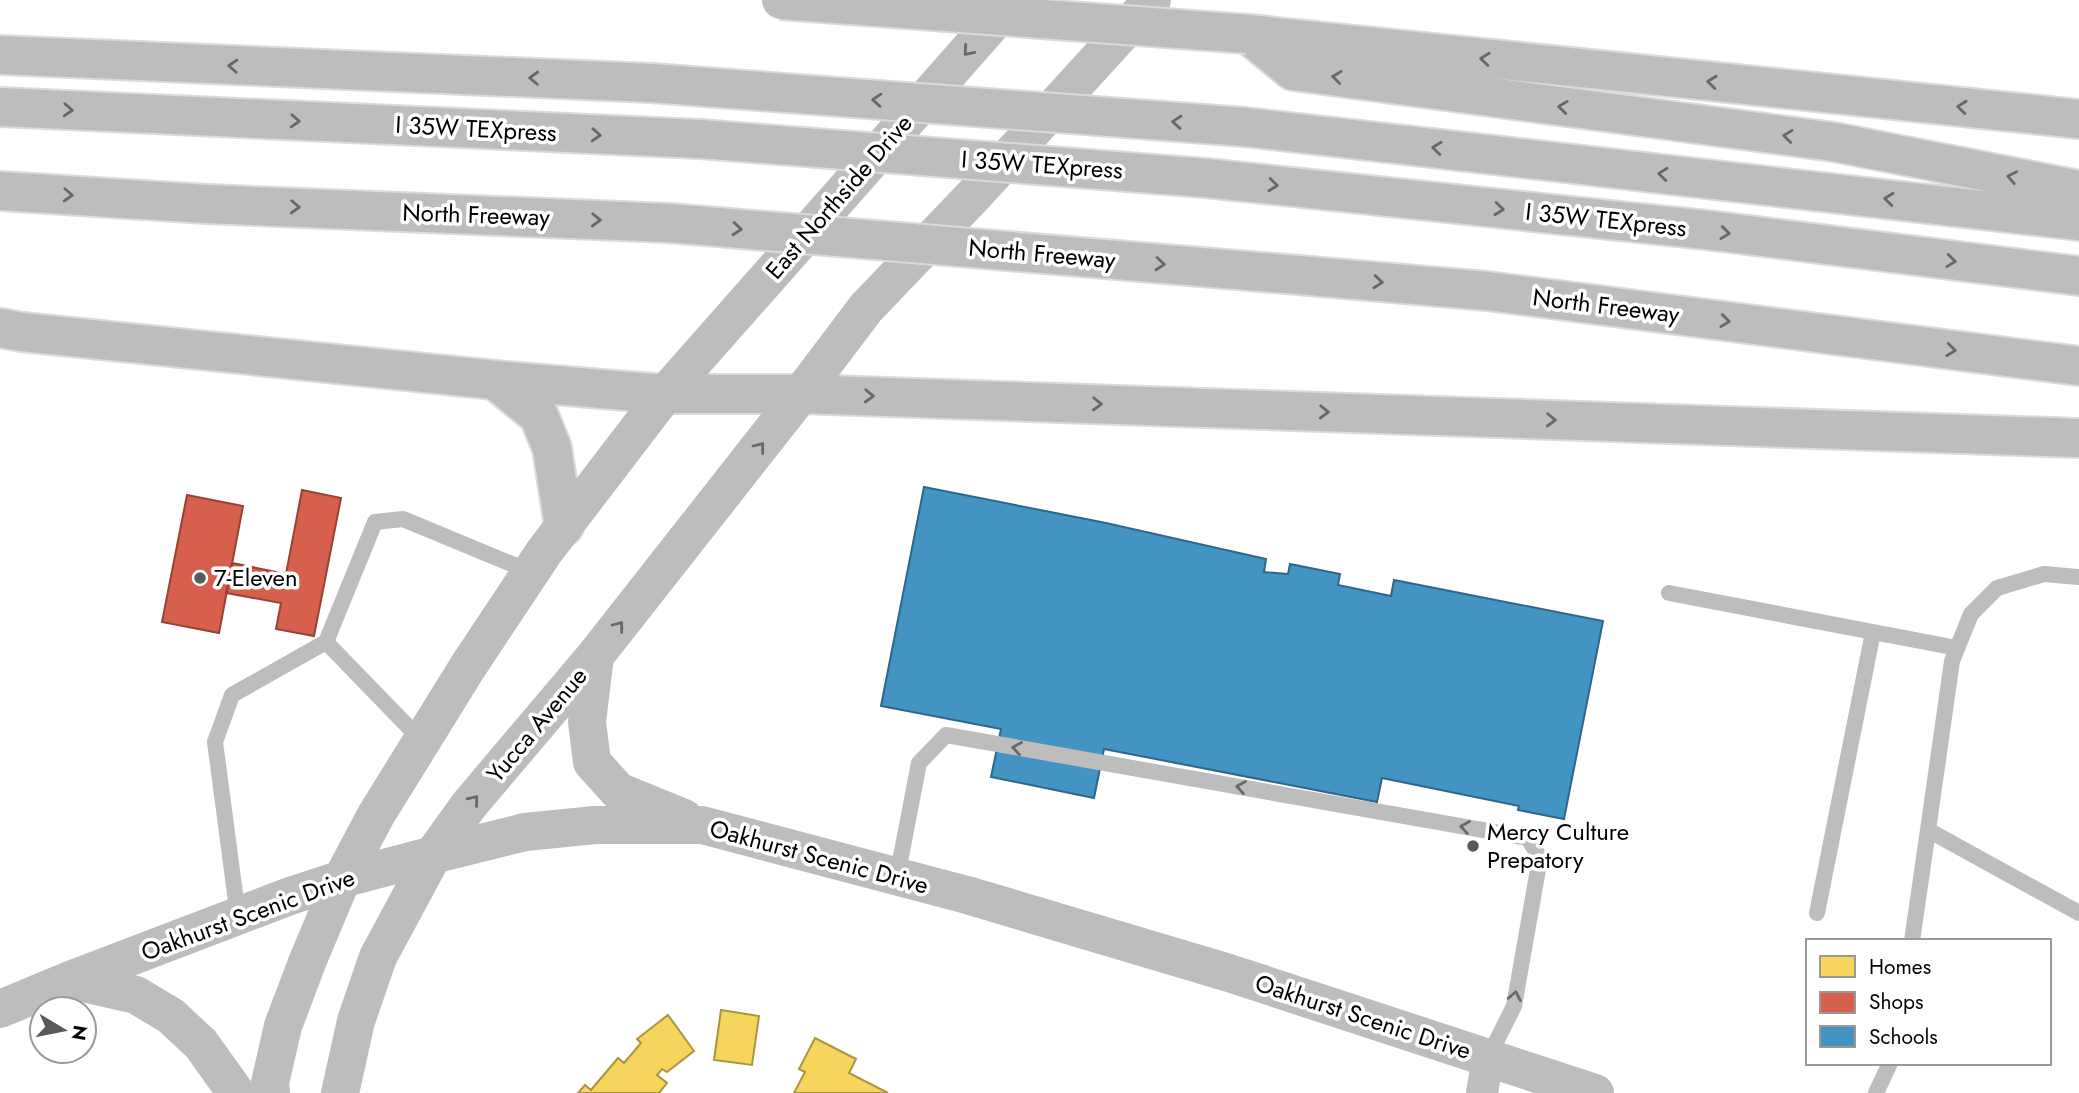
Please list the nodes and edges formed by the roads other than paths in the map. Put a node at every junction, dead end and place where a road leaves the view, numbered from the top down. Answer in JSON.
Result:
{"nodes":[{"id":1,"x":781,"y":0,"type":"edge"},
{"id":2,"x":1013,"y":0,"type":"edge"},
{"id":3,"x":1152,"y":0,"type":"edge"},
{"id":4,"x":0,"y":55,"type":"edge"},
{"id":5,"x":1303,"y":56,"type":"junction"},
{"id":6,"x":0,"y":107,"type":"edge"},
{"id":7,"x":2079,"y":119,"type":"edge"},
{"id":8,"x":2079,"y":190,"type":"edge"},
{"id":9,"x":0,"y":191,"type":"edge"},
{"id":10,"x":2079,"y":221,"type":"edge"},
{"id":11,"x":2079,"y":276,"type":"edge"},
{"id":12,"x":0,"y":328,"type":"edge"},
{"id":13,"x":2079,"y":366,"type":"edge"},
{"id":14,"x":495,"y":380,"type":"junction"},
{"id":15,"x":665,"y":394,"type":"junction"},
{"id":16,"x":801,"y":394,"type":"junction"},
{"id":17,"x":2079,"y":438,"type":"edge"},
{"id":18,"x":564,"y":526,"type":"junction"},
{"id":19,"x":531,"y":572,"type":"junction"},
{"id":20,"x":2079,"y":577,"type":"edge"},
{"id":21,"x":1669,"y":593,"type":"dead end"},
{"id":22,"x":1873,"y":632,"type":"junction"},
{"id":23,"x":326,"y":642,"type":"junction"},
{"id":24,"x":1957,"y":648,"type":"junction"},
{"id":25,"x":596,"y":656,"type":"junction"},
{"id":26,"x":422,"y":741,"type":"junction"},
{"id":27,"x":702,"y":825,"type":"junction"},
{"id":28,"x":1928,"y":830,"type":"junction"},
{"id":29,"x":433,"y":855,"type":"junction"},
{"id":30,"x":897,"y":877,"type":"junction"},
{"id":31,"x":342,"y":879,"type":"junction"},
{"id":32,"x":1817,"y":913,"type":"dead end"},
{"id":33,"x":2079,"y":913,"type":"edge"},
{"id":34,"x":239,"y":916,"type":"junction"},
{"id":35,"x":1912,"y":939,"type":"edge"},
{"id":36,"x":70,"y":980,"type":"junction"},
{"id":37,"x":0,"y":1009,"type":"edge"},
{"id":38,"x":1889,"y":1065,"type":"edge"},
{"id":39,"x":1485,"y":1076,"type":"edge"},
{"id":40,"x":236,"y":1093,"type":"edge"},
{"id":41,"x":271,"y":1093,"type":"edge"},
{"id":42,"x":340,"y":1093,"type":"edge"},
{"id":43,"x":1595,"y":1093,"type":"edge"},
{"id":44,"x":1877,"y":1093,"type":"edge"}],
"edges":[{"from":1,"to":5,"type":"main road","bridge":true},
{"from":2,"to":15,"type":"main road","name":"East Northside Drive","one_way":true},
{"from":3,"to":16,"type":"main road"},
{"from":10,"to":4,"type":"main road","one_way":true,"bridge":true},
{"from":7,"to":5,"type":"main road","one_way":true},
{"from":8,"to":5,"type":"main road","one_way":true},
{"from":6,"to":11,"type":"main road","name":"I 35W TEXpress","one_way":true,"bridge":true},
{"from":9,"to":13,"type":"main road","name":"North Freeway","one_way":true,"bridge":true},
{"from":12,"to":14,"type":"main road"},
{"from":14,"to":15,"type":"main road"},
{"from":14,"to":18,"type":"main road"},
{"from":15,"to":16,"type":"main road"},
{"from":15,"to":18,"type":"main road"},
{"from":16,"to":17,"type":"main road","one_way":true},
{"from":25,"to":16,"type":"main road","name":"Yucca Avenue","one_way":true},
{"from":18,"to":19,"type":"main road"},
{"from":19,"to":23,"type":"lane"},
{"from":19,"to":26,"type":"main road"},
{"from":20,"to":24,"type":"lane"},
{"from":21,"to":22,"type":"lane"},
{"from":22,"to":24,"type":"lane"},
{"from":22,"to":32,"type":"lane"},
{"from":23,"to":26,"type":"lane"},
{"from":23,"to":34,"type":"lane"},
{"from":24,"to":28,"type":"lane"},
{"from":25,"to":27,"type":"main road"},
{"from":29,"to":25,"type":"main road","name":"Yucca Avenue","one_way":true},
{"from":26,"to":31,"type":"main road"},
{"from":27,"to":29,"type":"main road","name":"Oakhurst Scenic Drive"},
{"from":27,"to":30,"type":"main road","name":"Oakhurst Scenic Drive"},
{"from":28,"to":33,"type":"lane"},
{"from":28,"to":35,"type":"lane"},
{"from":29,"to":31,"type":"main road","name":"Oakhurst Scenic Drive"},
{"from":29,"to":42,"type":"main road","name":"Yucca Avenue"},
{"from":30,"to":39,"type":"main road","name":"Oakhurst Scenic Drive"},
{"from":39,"to":30,"type":"lane","one_way":true},
{"from":31,"to":34,"type":"main road","name":"Oakhurst Scenic Drive"},
{"from":31,"to":41,"type":"main road"},
{"from":34,"to":36,"type":"main road","name":"Oakhurst Scenic Drive"},
{"from":36,"to":37,"type":"main road","name":"Oakhurst Scenic Drive"},
{"from":36,"to":40,"type":"main road"},
{"from":38,"to":44,"type":"lane"},
{"from":39,"to":43,"type":"main road","name":"Oakhurst Scenic Drive"}]}
